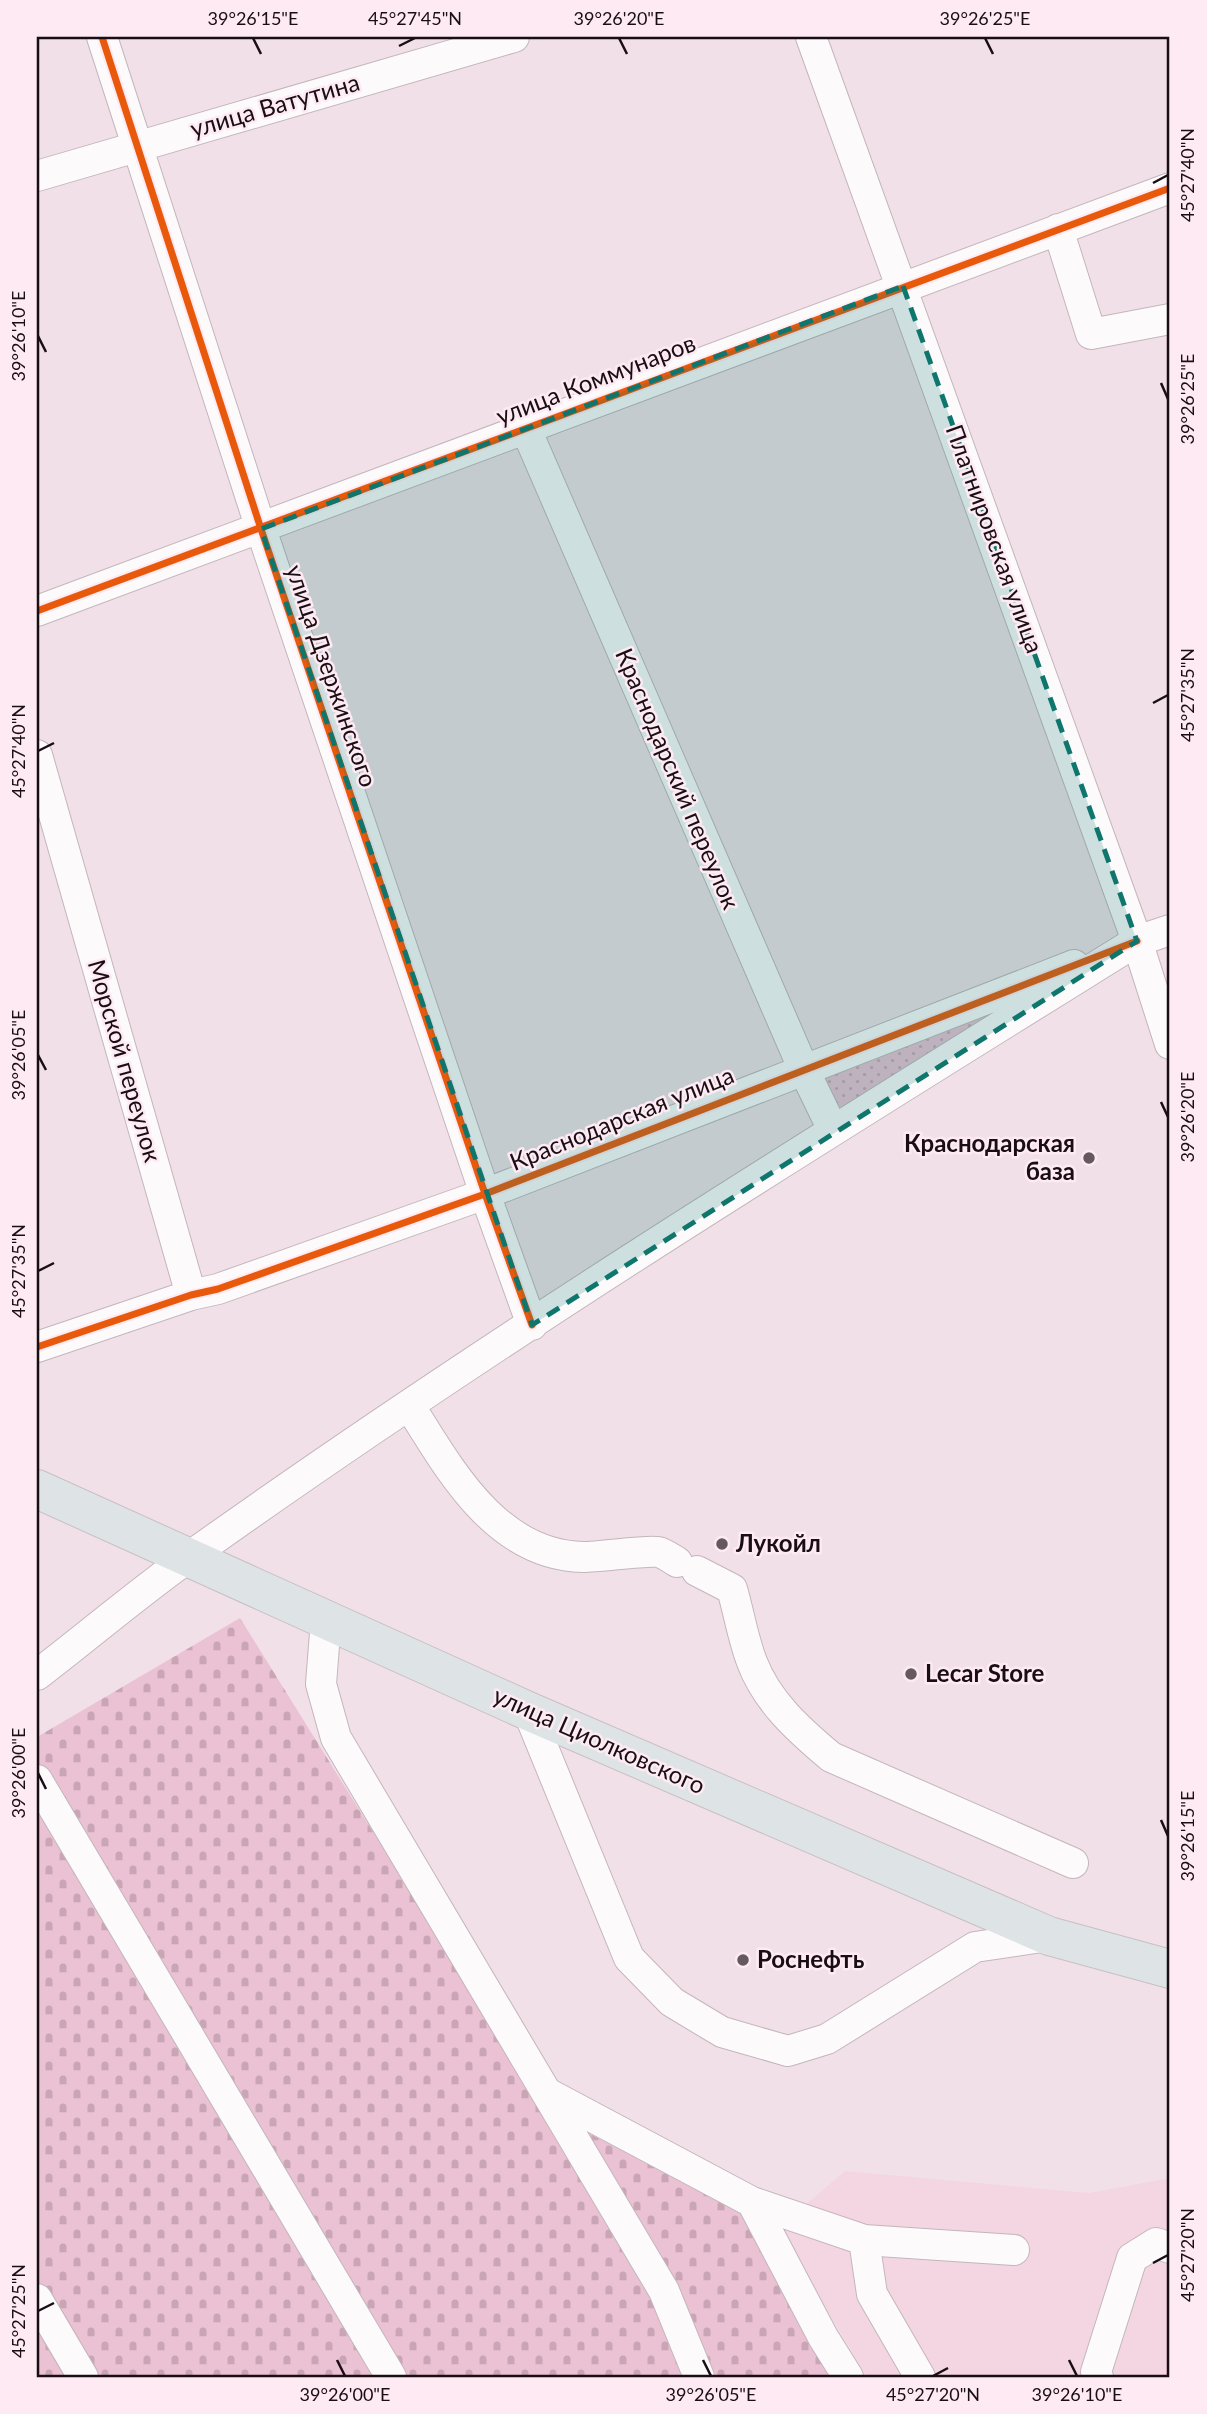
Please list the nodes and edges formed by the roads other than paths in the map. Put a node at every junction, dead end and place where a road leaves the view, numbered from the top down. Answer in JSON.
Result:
{"nodes":[{"id":1,"x":102,"y":37,"type":"edge"},
{"id":2,"x":514,"y":37,"type":"edge"},
{"id":3,"x":811,"y":37,"type":"edge"},
{"id":4,"x":136,"y":146,"type":"junction"},
{"id":5,"x":37,"y":176,"type":"edge"},
{"id":6,"x":1170,"y":188,"type":"edge"},
{"id":7,"x":1058,"y":229,"type":"junction"},
{"id":8,"x":904,"y":286,"type":"junction"},
{"id":9,"x":1170,"y":319,"type":"edge"},
{"id":10,"x":525,"y":427,"type":"junction"},
{"id":11,"x":261,"y":529,"type":"junction"},
{"id":12,"x":37,"y":611,"type":"edge"},
{"id":13,"x":37,"y":755,"type":"edge"},
{"id":14,"x":47,"y":832,"type":"edge"},
{"id":15,"x":1170,"y":930,"type":"edge"},
{"id":16,"x":1137,"y":941,"type":"junction"},
{"id":17,"x":1170,"y":1044,"type":"edge"},
{"id":18,"x":803,"y":1068,"type":"junction"},
{"id":19,"x":833,"y":1130,"type":"junction"},
{"id":20,"x":485,"y":1194,"type":"junction"},
{"id":21,"x":191,"y":1295,"type":"junction"},
{"id":22,"x":532,"y":1325,"type":"junction"},
{"id":23,"x":37,"y":1347,"type":"edge"},
{"id":24,"x":409,"y":1405,"type":"junction"},
{"id":25,"x":37,"y":1489,"type":"edge"},
{"id":26,"x":187,"y":1559,"type":"junction"},
{"id":27,"x":326,"y":1620,"type":"junction"},
{"id":28,"x":37,"y":1675,"type":"edge"},
{"id":29,"x":528,"y":1711,"type":"junction"},
{"id":30,"x":37,"y":1780,"type":"edge"},
{"id":31,"x":1073,"y":1863,"type":"dead end"},
{"id":32,"x":1049,"y":1936,"type":"junction"},
{"id":33,"x":1170,"y":1969,"type":"edge"},
{"id":34,"x":550,"y":2094,"type":"junction"},
{"id":35,"x":752,"y":2202,"type":"junction"},
{"id":36,"x":864,"y":2240,"type":"junction"},
{"id":37,"x":1170,"y":2248,"type":"edge"},
{"id":38,"x":1014,"y":2250,"type":"dead end"},
{"id":39,"x":37,"y":2299,"type":"edge"},
{"id":40,"x":83,"y":2377,"type":"edge"},
{"id":41,"x":391,"y":2377,"type":"edge"},
{"id":42,"x":699,"y":2377,"type":"edge"},
{"id":43,"x":848,"y":2377,"type":"edge"},
{"id":44,"x":920,"y":2377,"type":"edge"},
{"id":45,"x":1098,"y":2377,"type":"edge"}],
"edges":[{"from":1,"to":4,"type":"street","name":"улица Дзержинского"},
{"from":2,"to":4,"type":"street","name":"улица Ватутина"},
{"from":3,"to":8,"type":"street","name":"Платнировская улица"},
{"from":4,"to":5,"type":"street","name":"улица Ватутина"},
{"from":4,"to":11,"type":"street","name":"улица Дзержинского"},
{"from":6,"to":7,"type":"street","name":"улица Коммунаров"},
{"from":7,"to":8,"type":"street","name":"улица Коммунаров"},
{"from":7,"to":9,"type":"street"},
{"from":8,"to":10,"type":"street","name":"улица Коммунаров"},
{"from":8,"to":16,"type":"street","name":"Платнировская улица"},
{"from":10,"to":11,"type":"street","name":"улица Коммунаров"},
{"from":10,"to":18,"type":"street","name":"Краснодарский переулок"},
{"from":11,"to":12,"type":"street","name":"улица Коммунаров"},
{"from":11,"to":20,"type":"street","name":"улица Дзержинского"},
{"from":13,"to":14,"type":"street","name":"Морской переулок"},
{"from":14,"to":21,"type":"street","name":"Морской переулок"},
{"from":15,"to":16,"type":"street","name":"Краснодарская улица"},
{"from":16,"to":17,"type":"street","name":"Платнировская улица"},
{"from":16,"to":18,"type":"street","name":"Краснодарская улица"},
{"from":16,"to":19,"type":"street","name":"Краснодарская улица"},
{"from":18,"to":19,"type":"street","name":"Краснодарский переулок"},
{"from":18,"to":20,"type":"street","name":"Краснодарская улица"},
{"from":19,"to":22,"type":"street","name":"Краснодарская улица"},
{"from":20,"to":21,"type":"street","name":"Краснодарская улица"},
{"from":20,"to":22,"type":"street","name":"улица Дзержинского"},
{"from":21,"to":23,"type":"street","name":"Краснодарская улица"},
{"from":22,"to":24,"type":"street","name":"Краснодарская улица"},
{"from":24,"to":26,"type":"street","name":"Краснодарская улица"},
{"from":24,"to":31,"type":"street"},
{"from":25,"to":26,"type":"main road","name":"улица Циолковского"},
{"from":26,"to":27,"type":"main road","name":"улица Циолковского"},
{"from":26,"to":28,"type":"street","name":"Краснодарская улица"},
{"from":27,"to":29,"type":"main road","name":"улица Циолковского"},
{"from":27,"to":34,"type":"street"},
{"from":29,"to":32,"type":"main road","name":"улица Циолковского"},
{"from":29,"to":32,"type":"street"},
{"from":30,"to":41,"type":"street"},
{"from":32,"to":33,"type":"main road","name":"улица Циолковского"},
{"from":34,"to":35,"type":"street"},
{"from":34,"to":42,"type":"street"},
{"from":35,"to":36,"type":"street"},
{"from":35,"to":43,"type":"street"},
{"from":36,"to":38,"type":"street"},
{"from":36,"to":44,"type":"street"},
{"from":37,"to":45,"type":"street"},
{"from":39,"to":40,"type":"street"}]}
